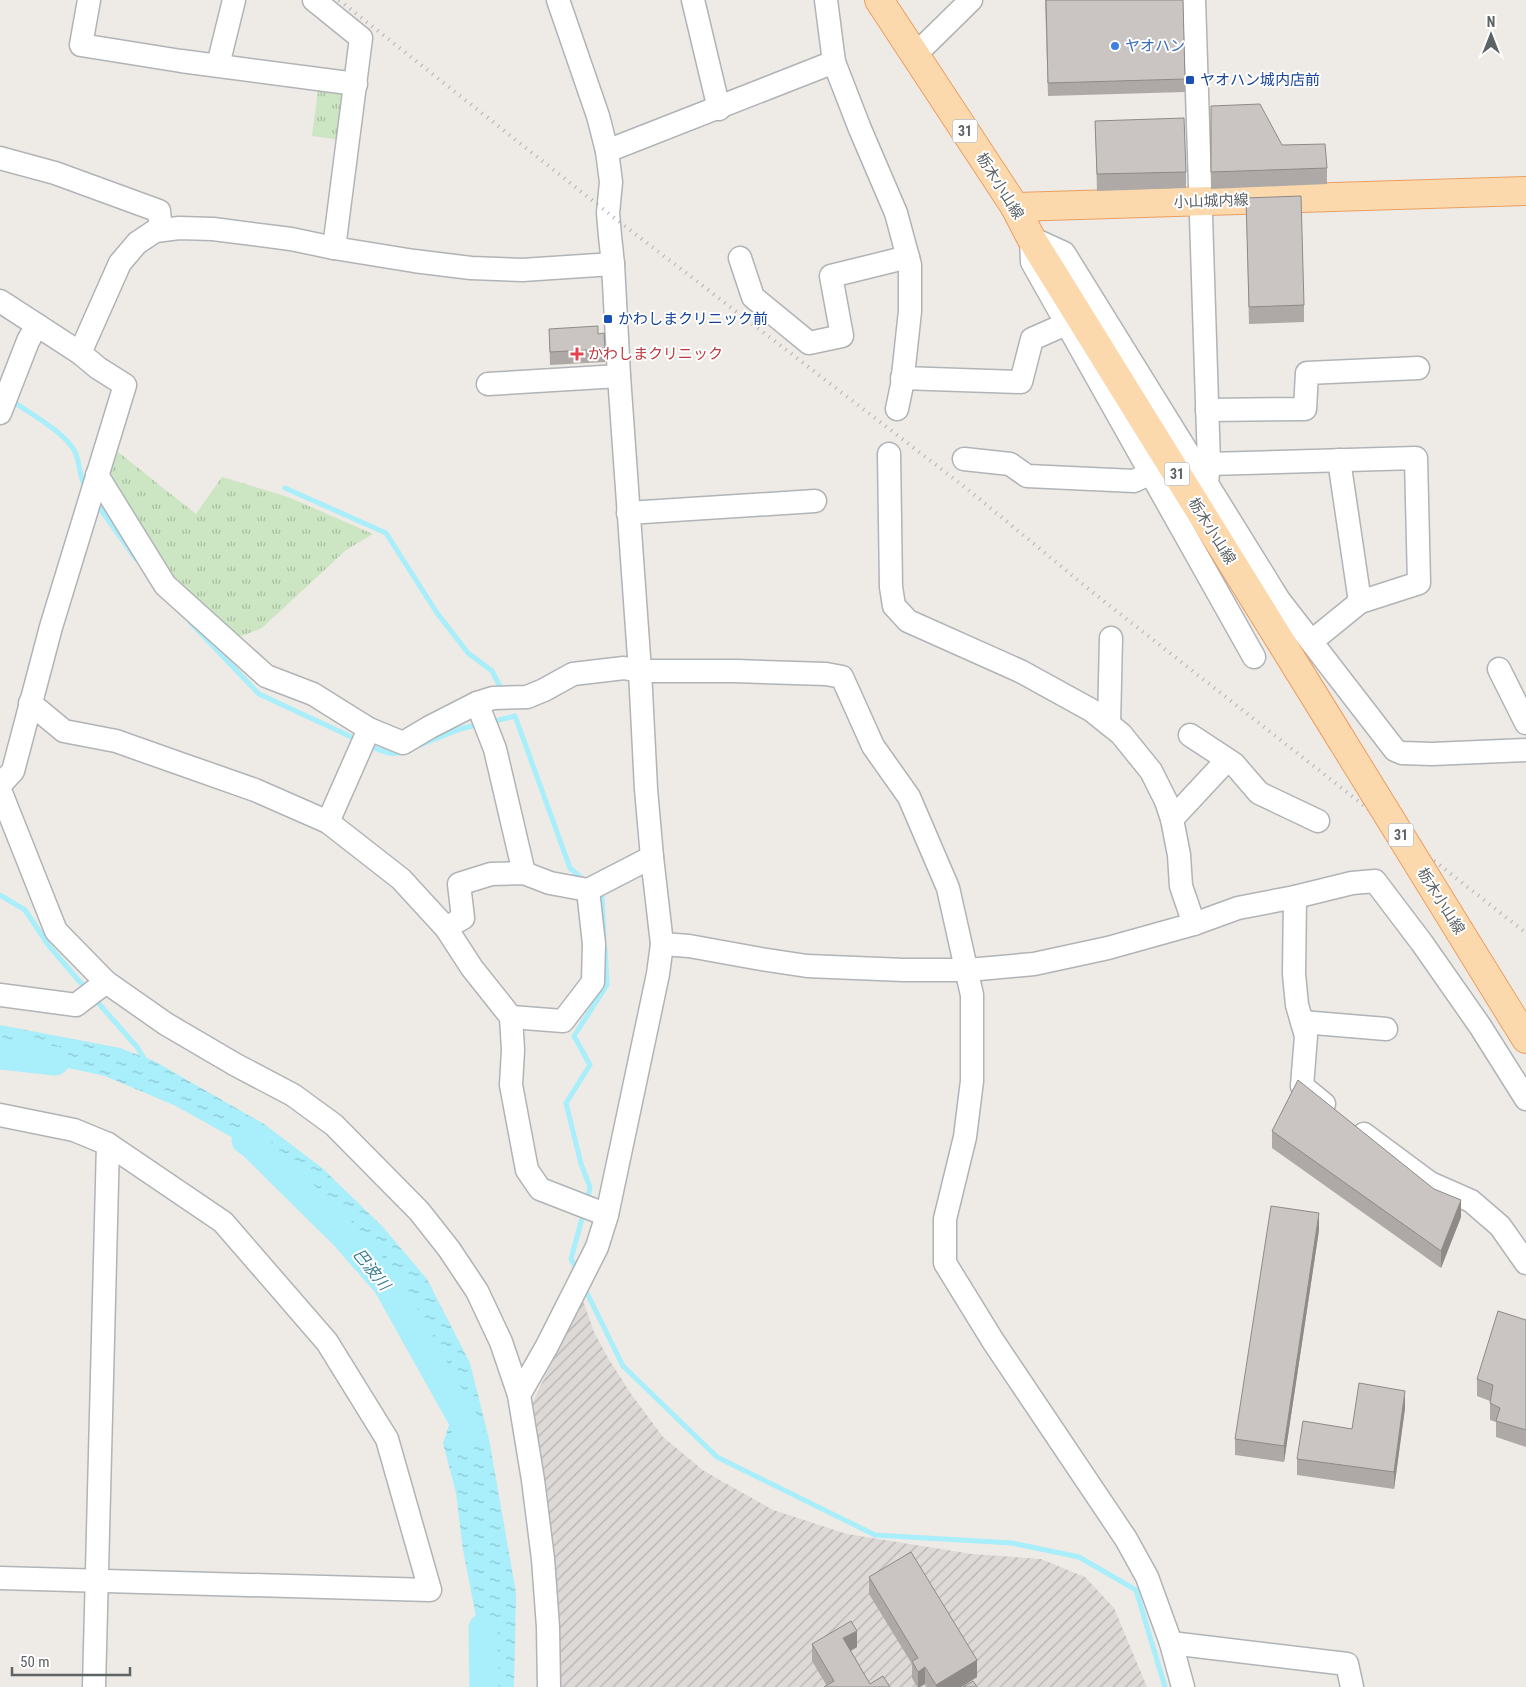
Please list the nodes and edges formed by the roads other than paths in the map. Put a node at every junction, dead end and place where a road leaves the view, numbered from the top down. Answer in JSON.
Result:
{"nodes":[{"id":1,"x":90,"y":0,"type":"edge"},
{"id":2,"x":234,"y":0,"type":"edge"},
{"id":3,"x":314,"y":0,"type":"edge"},
{"id":4,"x":558,"y":0,"type":"edge"},
{"id":5,"x":693,"y":0,"type":"edge"},
{"id":6,"x":826,"y":0,"type":"edge"},
{"id":7,"x":879,"y":0,"type":"edge"},
{"id":8,"x":971,"y":0,"type":"edge"},
{"id":9,"x":1194,"y":0,"type":"edge"},
{"id":10,"x":915,"y":55,"type":"junction"},
{"id":11,"x":834,"y":62,"type":"junction"},
{"id":12,"x":218,"y":65,"type":"junction"},
{"id":13,"x":356,"y":84,"type":"junction"},
{"id":14,"x":719,"y":109,"type":"junction"},
{"id":15,"x":608,"y":152,"type":"junction"},
{"id":16,"x":0,"y":158,"type":"edge"},
{"id":17,"x":1526,"y":191,"type":"edge"},
{"id":18,"x":1200,"y":201,"type":"junction"},
{"id":19,"x":1015,"y":207,"type":"junction"},
{"id":20,"x":161,"y":230,"type":"junction"},
{"id":21,"x":1031,"y":238,"type":"junction"},
{"id":22,"x":334,"y":248,"type":"junction"},
{"id":23,"x":740,"y":258,"type":"dead end"},
{"id":24,"x":908,"y":258,"type":"junction"},
{"id":25,"x":613,"y":264,"type":"junction"},
{"id":26,"x":0,"y":301,"type":"edge"},
{"id":27,"x":1066,"y":324,"type":"junction"},
{"id":28,"x":37,"y":325,"type":"junction"},
{"id":29,"x":80,"y":352,"type":"junction"},
{"id":30,"x":1418,"y":368,"type":"dead end"},
{"id":31,"x":619,"y":376,"type":"junction"},
{"id":32,"x":902,"y":378,"type":"junction"},
{"id":33,"x":488,"y":384,"type":"dead end"},
{"id":34,"x":897,"y":408,"type":"dead end"},
{"id":35,"x":1207,"y":410,"type":"junction"},
{"id":36,"x":0,"y":413,"type":"edge"},
{"id":37,"x":889,"y":454,"type":"dead end"},
{"id":38,"x":964,"y":459,"type":"dead end"},
{"id":39,"x":1340,"y":460,"type":"junction"},
{"id":40,"x":1151,"y":473,"type":"junction"},
{"id":41,"x":1208,"y":473,"type":"junction"},
{"id":42,"x":97,"y":475,"type":"junction"},
{"id":43,"x":814,"y":501,"type":"dead end"},
{"id":44,"x":628,"y":513,"type":"junction"},
{"id":45,"x":1360,"y":602,"type":"junction"},
{"id":46,"x":1110,"y":638,"type":"dead end"},
{"id":47,"x":1312,"y":641,"type":"junction"},
{"id":48,"x":1254,"y":656,"type":"dead end"},
{"id":49,"x":1499,"y":669,"type":"dead end"},
{"id":50,"x":640,"y":671,"type":"junction"},
{"id":51,"x":30,"y":703,"type":"junction"},
{"id":52,"x":477,"y":703,"type":"junction"},
{"id":53,"x":1526,"y":723,"type":"edge"},
{"id":54,"x":1109,"y":724,"type":"junction"},
{"id":55,"x":369,"y":729,"type":"junction"},
{"id":56,"x":1190,"y":735,"type":"dead end"},
{"id":57,"x":1526,"y":750,"type":"edge"},
{"id":58,"x":1227,"y":760,"type":"junction"},
{"id":59,"x":0,"y":785,"type":"edge"},
{"id":60,"x":0,"y":790,"type":"edge"},
{"id":61,"x":1172,"y":819,"type":"junction"},
{"id":62,"x":1318,"y":821,"type":"dead end"},
{"id":63,"x":328,"y":822,"type":"junction"},
{"id":64,"x":652,"y":857,"type":"junction"},
{"id":65,"x":524,"y":873,"type":"junction"},
{"id":66,"x":588,"y":890,"type":"junction"},
{"id":67,"x":1296,"y":897,"type":"junction"},
{"id":68,"x":1194,"y":924,"type":"junction"},
{"id":69,"x":446,"y":928,"type":"junction"},
{"id":70,"x":662,"y":944,"type":"junction"},
{"id":71,"x":968,"y":970,"type":"junction"},
{"id":72,"x":106,"y":982,"type":"junction"},
{"id":73,"x":0,"y":995,"type":"edge"},
{"id":74,"x":510,"y":1017,"type":"junction"},
{"id":75,"x":1302,"y":1022,"type":"junction"},
{"id":76,"x":1386,"y":1029,"type":"dead end"},
{"id":77,"x":1526,"y":1040,"type":"edge"},
{"id":78,"x":1526,"y":1099,"type":"edge"},
{"id":79,"x":0,"y":1115,"type":"edge"},
{"id":80,"x":108,"y":1144,"type":"junction"},
{"id":81,"x":608,"y":1215,"type":"junction"},
{"id":82,"x":1526,"y":1263,"type":"edge"},
{"id":83,"x":519,"y":1395,"type":"junction"},
{"id":84,"x":0,"y":1578,"type":"edge"},
{"id":85,"x":97,"y":1579,"type":"junction"},
{"id":86,"x":1170,"y":1643,"type":"junction"},
{"id":87,"x":94,"y":1687,"type":"edge"},
{"id":88,"x":549,"y":1687,"type":"edge"},
{"id":89,"x":1184,"y":1687,"type":"edge"},
{"id":90,"x":1352,"y":1687,"type":"edge"}],
"edges":[{"from":1,"to":12,"type":"street"},
{"from":2,"to":12,"type":"street"},
{"from":3,"to":13,"type":"street"},
{"from":4,"to":15,"type":"street"},
{"from":5,"to":14,"type":"street"},
{"from":6,"to":11,"type":"street"},
{"from":7,"to":10,"type":"main road","name":"栃木小山線","number":"31"},
{"from":8,"to":10,"type":"street"},
{"from":9,"to":18,"type":"street"},
{"from":10,"to":19,"type":"main road","name":"栃木小山線","number":"31"},
{"from":11,"to":14,"type":"street"},
{"from":11,"to":24,"type":"street"},
{"from":12,"to":13,"type":"street"},
{"from":13,"to":22,"type":"street"},
{"from":14,"to":15,"type":"street"},
{"from":15,"to":25,"type":"street"},
{"from":16,"to":20,"type":"street"},
{"from":17,"to":18,"type":"main road","name":"小山城内線"},
{"from":18,"to":19,"type":"main road","name":"小山城内線"},
{"from":18,"to":35,"type":"street"},
{"from":19,"to":21,"type":"main road","name":"栃木小山線","number":"31"},
{"from":20,"to":22,"type":"street"},
{"from":20,"to":29,"type":"street"},
{"from":21,"to":27,"type":"street"},
{"from":21,"to":41,"type":"street"},
{"from":21,"to":77,"type":"main road","name":"栃木小山線","number":"31","bridge":true},
{"from":22,"to":25,"type":"street"},
{"from":23,"to":24,"type":"street"},
{"from":24,"to":32,"type":"street"},
{"from":25,"to":31,"type":"street"},
{"from":26,"to":28,"type":"street"},
{"from":27,"to":32,"type":"street"},
{"from":27,"to":40,"type":"street"},
{"from":28,"to":29,"type":"street"},
{"from":28,"to":36,"type":"street"},
{"from":29,"to":42,"type":"street"},
{"from":30,"to":35,"type":"street"},
{"from":31,"to":33,"type":"street"},
{"from":31,"to":44,"type":"street"},
{"from":32,"to":34,"type":"street"},
{"from":35,"to":41,"type":"street"},
{"from":37,"to":54,"type":"street"},
{"from":38,"to":40,"type":"street"},
{"from":39,"to":41,"type":"street"},
{"from":39,"to":45,"type":"street"},
{"from":39,"to":45,"type":"street"},
{"from":40,"to":48,"type":"street"},
{"from":41,"to":47,"type":"street"},
{"from":42,"to":51,"type":"street"},
{"from":42,"to":55,"type":"street"},
{"from":43,"to":44,"type":"street"},
{"from":44,"to":50,"type":"street"},
{"from":45,"to":47,"type":"street"},
{"from":46,"to":54,"type":"street"},
{"from":47,"to":57,"type":"street"},
{"from":49,"to":53,"type":"street"},
{"from":50,"to":52,"type":"street"},
{"from":50,"to":64,"type":"street"},
{"from":50,"to":71,"type":"street"},
{"from":51,"to":59,"type":"street"},
{"from":51,"to":63,"type":"street"},
{"from":52,"to":55,"type":"street"},
{"from":52,"to":65,"type":"street"},
{"from":54,"to":61,"type":"street"},
{"from":55,"to":63,"type":"street"},
{"from":56,"to":58,"type":"street"},
{"from":58,"to":61,"type":"street"},
{"from":58,"to":62,"type":"street"},
{"from":60,"to":72,"type":"street"},
{"from":61,"to":68,"type":"street"},
{"from":63,"to":69,"type":"street"},
{"from":64,"to":66,"type":"street"},
{"from":64,"to":70,"type":"street"},
{"from":65,"to":66,"type":"street"},
{"from":65,"to":69,"type":"street"},
{"from":66,"to":74,"type":"street"},
{"from":67,"to":68,"type":"street"},
{"from":67,"to":75,"type":"street"},
{"from":67,"to":78,"type":"street"},
{"from":68,"to":71,"type":"street"},
{"from":69,"to":74,"type":"street"},
{"from":70,"to":71,"type":"street"},
{"from":70,"to":81,"type":"street"},
{"from":71,"to":86,"type":"street"},
{"from":72,"to":73,"type":"street"},
{"from":72,"to":83,"type":"street"},
{"from":74,"to":81,"type":"street"},
{"from":75,"to":76,"type":"street"},
{"from":75,"to":82,"type":"street"},
{"from":79,"to":80,"type":"street"},
{"from":80,"to":85,"type":"street"},
{"from":80,"to":85,"type":"street"},
{"from":81,"to":83,"type":"street"},
{"from":83,"to":88,"type":"street"},
{"from":84,"to":85,"type":"street"},
{"from":85,"to":87,"type":"street"},
{"from":86,"to":89,"type":"street"},
{"from":86,"to":90,"type":"street"}]}
